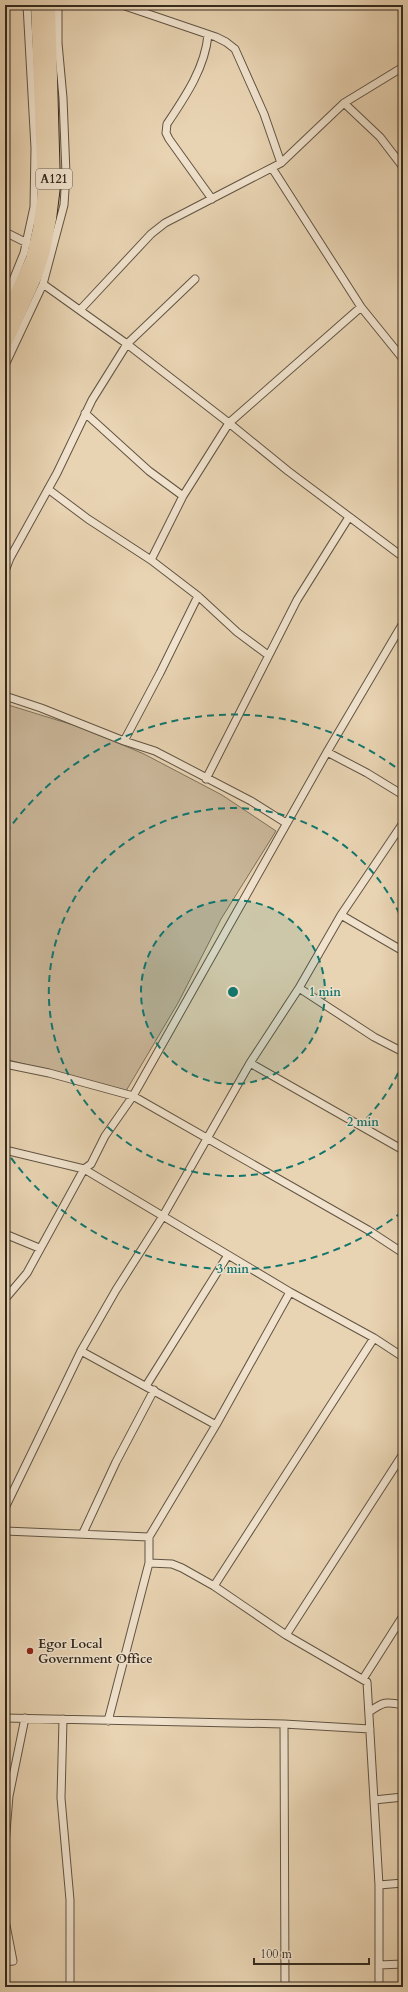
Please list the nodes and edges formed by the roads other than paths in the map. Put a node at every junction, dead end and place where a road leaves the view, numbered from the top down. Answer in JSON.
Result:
{"nodes":[{"id":1,"x":27,"y":5,"type":"edge"},
{"id":2,"x":37,"y":5,"type":"edge"},
{"id":3,"x":49,"y":5,"type":"edge"},
{"id":4,"x":58,"y":5,"type":"edge"},
{"id":5,"x":122,"y":5,"type":"edge"},
{"id":6,"x":208,"y":35,"type":"junction"},
{"id":7,"x":403,"y":67,"type":"edge"},
{"id":8,"x":344,"y":103,"type":"junction"},
{"id":9,"x":281,"y":163,"type":"junction"},
{"id":10,"x":403,"y":167,"type":"edge"},
{"id":11,"x":272,"y":168,"type":"junction"},
{"id":12,"x":212,"y":199,"type":"junction"},
{"id":13,"x":5,"y":232,"type":"edge"},
{"id":14,"x":27,"y":243,"type":"junction"},
{"id":15,"x":195,"y":279,"type":"dead end"},
{"id":16,"x":43,"y":284,"type":"junction"},
{"id":17,"x":5,"y":300,"type":"edge"},
{"id":18,"x":361,"y":307,"type":"junction"},
{"id":19,"x":80,"y":310,"type":"junction"},
{"id":20,"x":5,"y":319,"type":"edge"},
{"id":21,"x":5,"y":344,"type":"edge"},
{"id":22,"x":127,"y":344,"type":"junction"},
{"id":23,"x":403,"y":360,"type":"edge"},
{"id":24,"x":5,"y":365,"type":"edge"},
{"id":25,"x":85,"y":413,"type":"junction"},
{"id":26,"x":229,"y":423,"type":"junction"},
{"id":27,"x":48,"y":489,"type":"junction"},
{"id":28,"x":183,"y":496,"type":"junction"},
{"id":29,"x":349,"y":517,"type":"junction"},
{"id":30,"x":403,"y":557,"type":"edge"},
{"id":31,"x":151,"y":560,"type":"junction"},
{"id":32,"x":5,"y":571,"type":"edge"},
{"id":33,"x":198,"y":596,"type":"junction"},
{"id":34,"x":403,"y":623,"type":"edge"},
{"id":35,"x":268,"y":655,"type":"junction"},
{"id":36,"x":5,"y":696,"type":"edge"},
{"id":37,"x":124,"y":741,"type":"junction"},
{"id":38,"x":327,"y":752,"type":"junction"},
{"id":39,"x":206,"y":779,"type":"junction"},
{"id":40,"x":403,"y":795,"type":"edge"},
{"id":41,"x":286,"y":823,"type":"junction"},
{"id":42,"x":403,"y":823,"type":"edge"},
{"id":43,"x":341,"y":915,"type":"junction"},
{"id":44,"x":403,"y":951,"type":"edge"},
{"id":45,"x":299,"y":988,"type":"junction"},
{"id":46,"x":403,"y":1052,"type":"edge"},
{"id":47,"x":250,"y":1063,"type":"junction"},
{"id":48,"x":5,"y":1064,"type":"edge"},
{"id":49,"x":132,"y":1096,"type":"junction"},
{"id":50,"x":206,"y":1139,"type":"junction"},
{"id":51,"x":5,"y":1150,"type":"edge"},
{"id":52,"x":403,"y":1150,"type":"edge"},
{"id":53,"x":84,"y":1169,"type":"junction"},
{"id":54,"x":163,"y":1216,"type":"junction"},
{"id":55,"x":5,"y":1234,"type":"edge"},
{"id":56,"x":39,"y":1248,"type":"junction"},
{"id":57,"x":403,"y":1252,"type":"edge"},
{"id":58,"x":228,"y":1255,"type":"junction"},
{"id":59,"x":290,"y":1292,"type":"junction"},
{"id":60,"x":5,"y":1299,"type":"edge"},
{"id":61,"x":374,"y":1338,"type":"junction"},
{"id":62,"x":81,"y":1351,"type":"junction"},
{"id":63,"x":403,"y":1356,"type":"edge"},
{"id":64,"x":146,"y":1386,"type":"junction"},
{"id":65,"x":154,"y":1390,"type":"junction"},
{"id":66,"x":216,"y":1425,"type":"junction"},
{"id":67,"x":403,"y":1454,"type":"edge"},
{"id":68,"x":5,"y":1508,"type":"edge"},
{"id":69,"x":5,"y":1531,"type":"edge"},
{"id":70,"x":84,"y":1533,"type":"junction"},
{"id":71,"x":149,"y":1537,"type":"junction"},
{"id":72,"x":149,"y":1563,"type":"junction"},
{"id":73,"x":214,"y":1586,"type":"junction"},
{"id":74,"x":403,"y":1616,"type":"edge"},
{"id":75,"x":286,"y":1635,"type":"junction"},
{"id":76,"x":363,"y":1679,"type":"junction"},
{"id":77,"x":403,"y":1705,"type":"edge"},
{"id":78,"x":369,"y":1712,"type":"junction"},
{"id":79,"x":5,"y":1718,"type":"edge"},
{"id":80,"x":25,"y":1718,"type":"junction"},
{"id":81,"x":63,"y":1719,"type":"junction"},
{"id":82,"x":108,"y":1721,"type":"junction"},
{"id":83,"x":284,"y":1724,"type":"junction"},
{"id":84,"x":370,"y":1729,"type":"junction"},
{"id":85,"x":403,"y":1797,"type":"edge"},
{"id":86,"x":374,"y":1800,"type":"junction"},
{"id":87,"x":5,"y":1844,"type":"edge"},
{"id":88,"x":403,"y":1883,"type":"edge"},
{"id":89,"x":379,"y":1885,"type":"junction"},
{"id":90,"x":5,"y":1920,"type":"edge"},
{"id":91,"x":5,"y":1962,"type":"edge"},
{"id":92,"x":403,"y":1964,"type":"edge"},
{"id":93,"x":379,"y":1965,"type":"junction"},
{"id":94,"x":70,"y":1987,"type":"edge"},
{"id":95,"x":285,"y":1987,"type":"edge"},
{"id":96,"x":379,"y":1987,"type":"edge"}],
"edges":[{"from":1,"to":14,"type":"street"},
{"from":2,"to":20,"type":"highway","number":"A121"},
{"from":3,"to":21,"type":"highway","number":"A121"},
{"from":4,"to":16,"type":"street"},
{"from":5,"to":6,"type":"street"},
{"from":6,"to":9,"type":"street"},
{"from":6,"to":12,"type":"street"},
{"from":7,"to":8,"type":"street"},
{"from":8,"to":9,"type":"street"},
{"from":8,"to":10,"type":"street"},
{"from":9,"to":11,"type":"street"},
{"from":11,"to":12,"type":"street"},
{"from":11,"to":18,"type":"street"},
{"from":12,"to":19,"type":"street"},
{"from":13,"to":14,"type":"street"},
{"from":14,"to":17,"type":"street"},
{"from":15,"to":22,"type":"street"},
{"from":16,"to":19,"type":"street"},
{"from":16,"to":24,"type":"street"},
{"from":18,"to":23,"type":"street"},
{"from":18,"to":26,"type":"street"},
{"from":19,"to":22,"type":"street"},
{"from":22,"to":25,"type":"street"},
{"from":22,"to":26,"type":"street"},
{"from":25,"to":27,"type":"street"},
{"from":25,"to":28,"type":"street"},
{"from":26,"to":28,"type":"street"},
{"from":26,"to":29,"type":"street"},
{"from":27,"to":31,"type":"street"},
{"from":27,"to":32,"type":"street"},
{"from":28,"to":31,"type":"street"},
{"from":29,"to":30,"type":"street"},
{"from":29,"to":35,"type":"street"},
{"from":31,"to":33,"type":"street"},
{"from":33,"to":35,"type":"street"},
{"from":33,"to":37,"type":"street"},
{"from":34,"to":38,"type":"street"},
{"from":35,"to":39,"type":"street"},
{"from":36,"to":37,"type":"street"},
{"from":37,"to":39,"type":"street"},
{"from":38,"to":40,"type":"street"},
{"from":38,"to":41,"type":"street"},
{"from":39,"to":41,"type":"street"},
{"from":41,"to":49,"type":"street"},
{"from":42,"to":43,"type":"street"},
{"from":43,"to":44,"type":"street"},
{"from":43,"to":45,"type":"street"},
{"from":45,"to":46,"type":"street"},
{"from":45,"to":47,"type":"street"},
{"from":47,"to":50,"type":"street"},
{"from":47,"to":52,"type":"street"},
{"from":48,"to":49,"type":"street"},
{"from":49,"to":50,"type":"street"},
{"from":49,"to":53,"type":"street"},
{"from":50,"to":54,"type":"street"},
{"from":50,"to":57,"type":"street"},
{"from":51,"to":53,"type":"street"},
{"from":53,"to":54,"type":"street"},
{"from":53,"to":56,"type":"street"},
{"from":54,"to":58,"type":"street"},
{"from":54,"to":62,"type":"street"},
{"from":55,"to":56,"type":"street"},
{"from":56,"to":60,"type":"street"},
{"from":58,"to":59,"type":"street"},
{"from":58,"to":64,"type":"street"},
{"from":59,"to":61,"type":"street"},
{"from":59,"to":66,"type":"street"},
{"from":61,"to":63,"type":"street"},
{"from":61,"to":73,"type":"street"},
{"from":62,"to":64,"type":"street"},
{"from":62,"to":68,"type":"street"},
{"from":64,"to":65,"type":"street"},
{"from":65,"to":66,"type":"street"},
{"from":65,"to":70,"type":"street"},
{"from":66,"to":71,"type":"street"},
{"from":67,"to":75,"type":"street"},
{"from":69,"to":70,"type":"street"},
{"from":70,"to":71,"type":"street"},
{"from":71,"to":72,"type":"street"},
{"from":72,"to":73,"type":"street"},
{"from":72,"to":82,"type":"street"},
{"from":73,"to":75,"type":"street"},
{"from":74,"to":76,"type":"street"},
{"from":75,"to":76,"type":"street"},
{"from":76,"to":78,"type":"street"},
{"from":77,"to":78,"type":"street"},
{"from":78,"to":84,"type":"street"},
{"from":79,"to":80,"type":"street"},
{"from":80,"to":81,"type":"street"},
{"from":80,"to":87,"type":"street"},
{"from":81,"to":82,"type":"street"},
{"from":81,"to":94,"type":"street"},
{"from":82,"to":83,"type":"street"},
{"from":83,"to":84,"type":"street"},
{"from":83,"to":95,"type":"street"},
{"from":84,"to":86,"type":"street"},
{"from":85,"to":86,"type":"street"},
{"from":86,"to":89,"type":"street"},
{"from":88,"to":89,"type":"street"},
{"from":89,"to":93,"type":"street"},
{"from":90,"to":91,"type":"street"},
{"from":92,"to":93,"type":"street"},
{"from":93,"to":96,"type":"street"}]}
